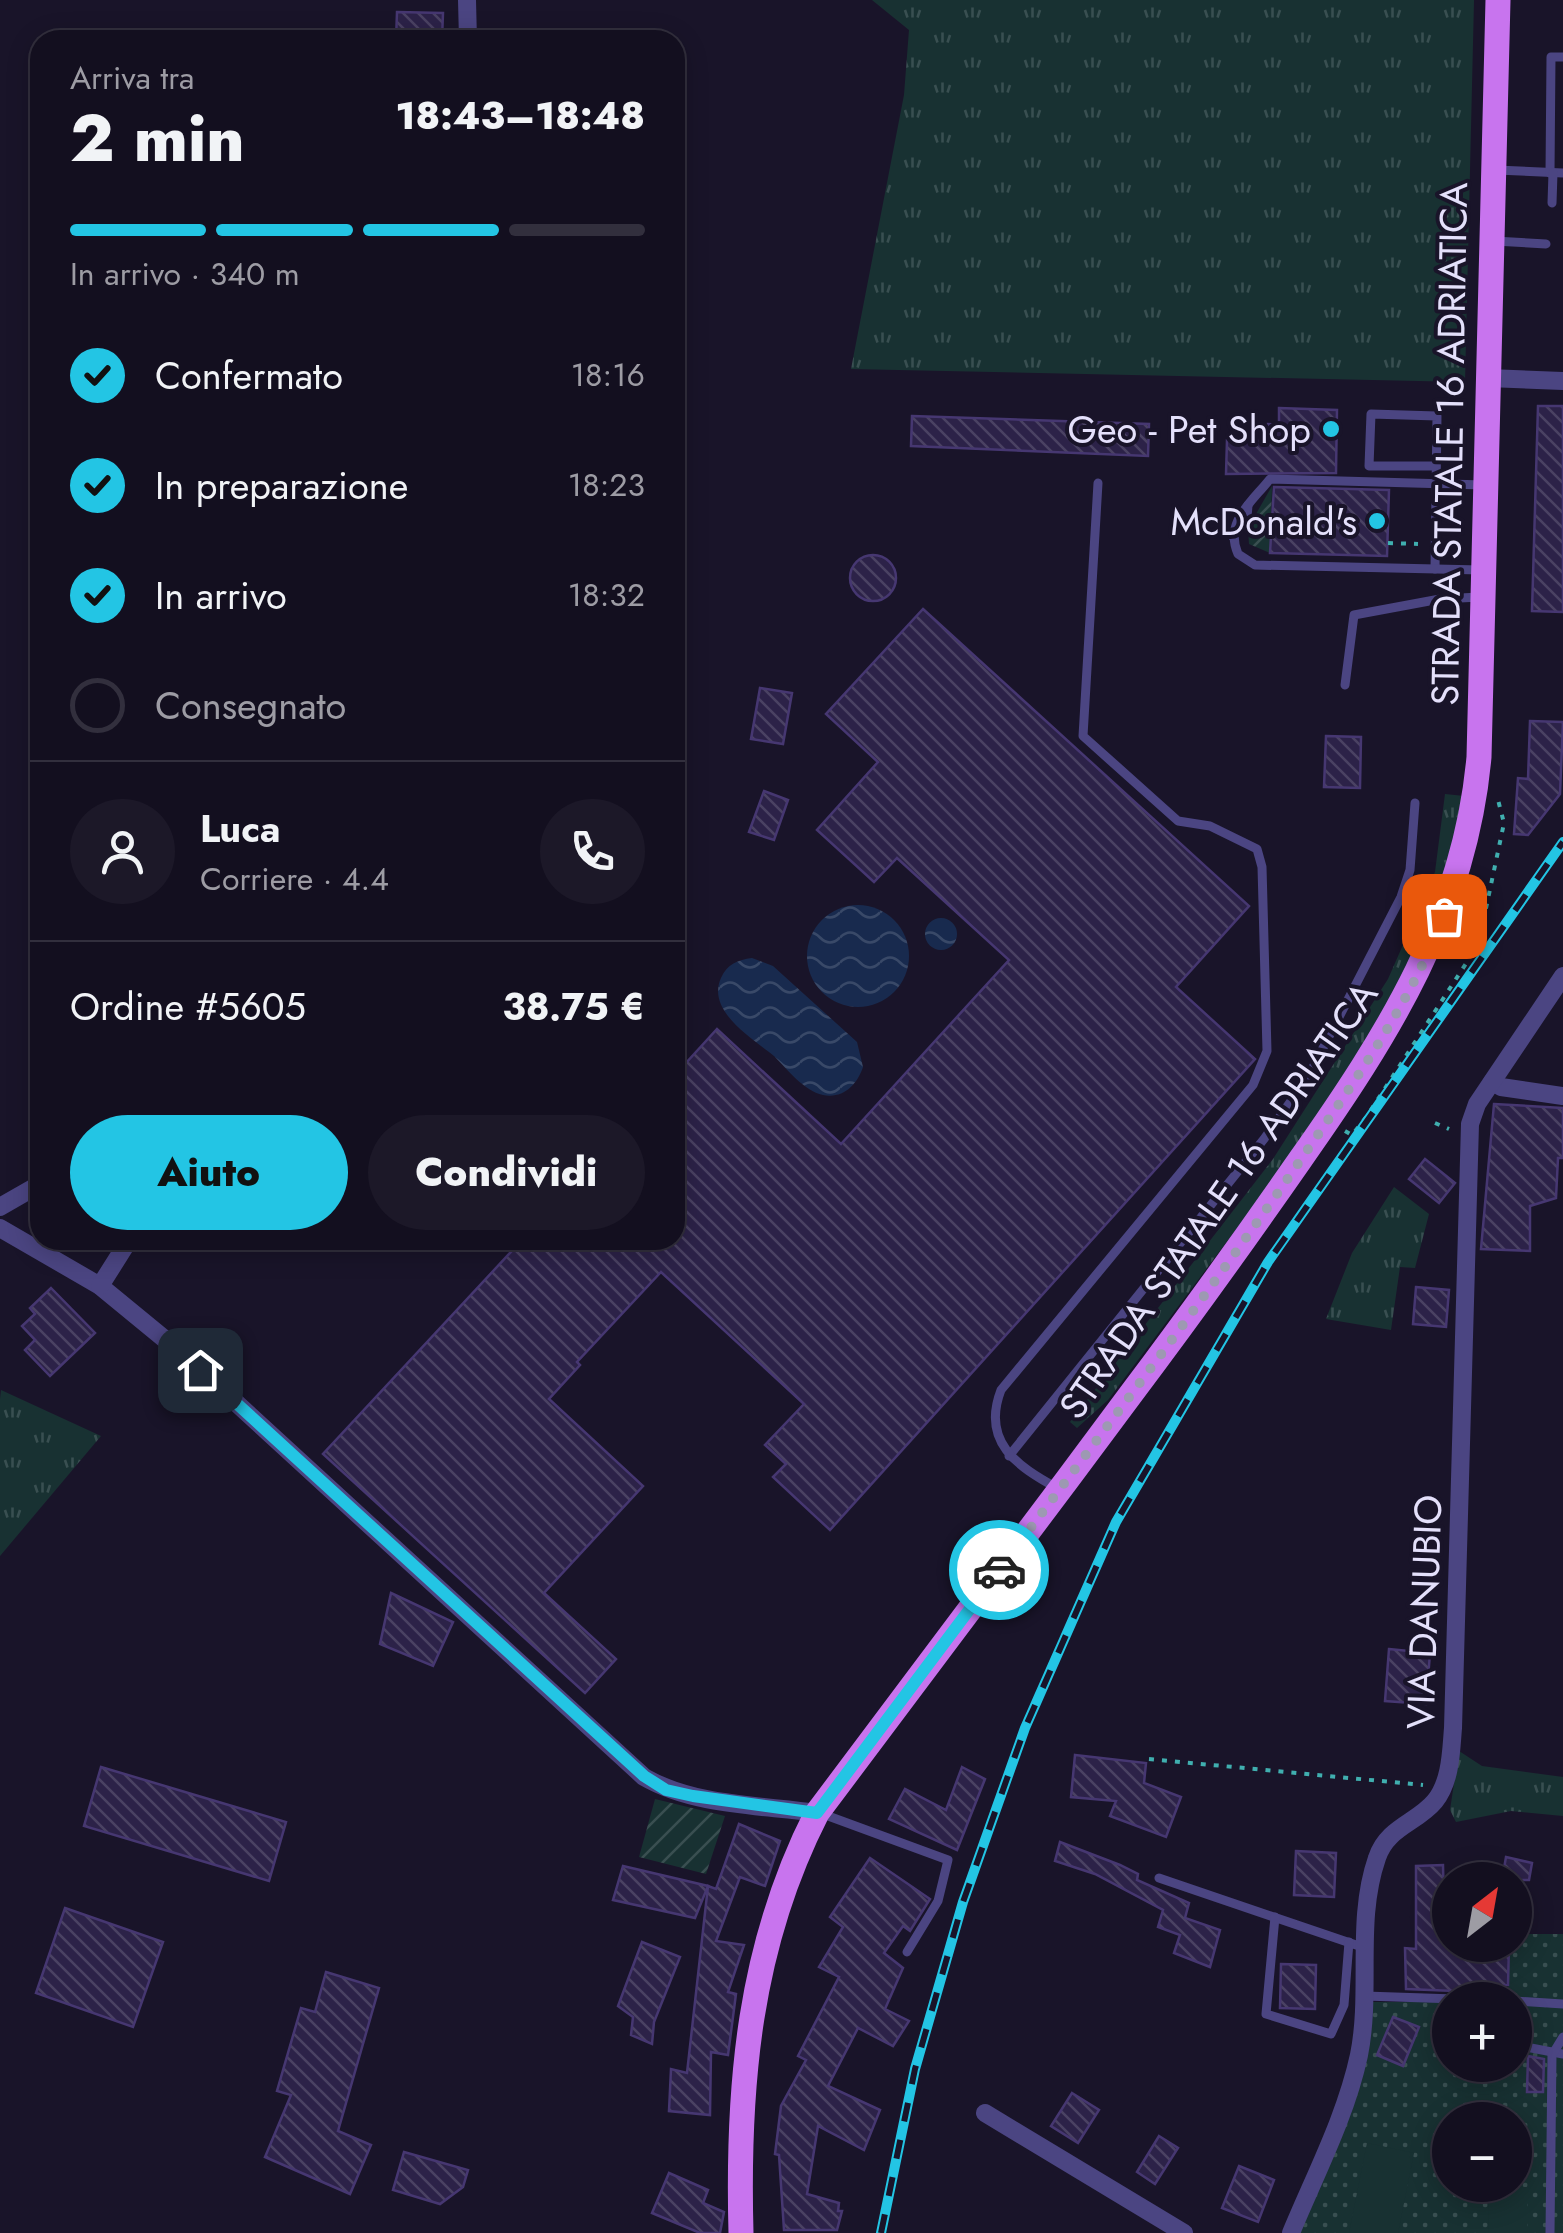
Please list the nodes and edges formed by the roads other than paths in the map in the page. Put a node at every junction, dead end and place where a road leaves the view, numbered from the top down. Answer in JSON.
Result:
{"nodes":[{"id":1,"x":466,"y":0,"type":"edge"},
{"id":2,"x":1498,"y":0,"type":"edge"},
{"id":3,"x":468,"y":30,"type":"edge"},
{"id":4,"x":1563,"y":56,"type":"edge"},
{"id":5,"x":1550,"y":74,"type":"junction"},
{"id":6,"x":1563,"y":74,"type":"edge"},
{"id":7,"x":1550,"y":90,"type":"junction"},
{"id":8,"x":1563,"y":90,"type":"edge"},
{"id":9,"x":1550,"y":123,"type":"junction"},
{"id":10,"x":1563,"y":123,"type":"edge"},
{"id":11,"x":1550,"y":139,"type":"junction"},
{"id":12,"x":1563,"y":140,"type":"edge"},
{"id":13,"x":1494,"y":170,"type":"junction"},
{"id":14,"x":1555,"y":173,"type":"edge"},
{"id":15,"x":1552,"y":203,"type":"dead end"},
{"id":16,"x":1492,"y":241,"type":"junction"},
{"id":17,"x":1546,"y":244,"type":"dead end"},
{"id":18,"x":1488,"y":378,"type":"junction"},
{"id":19,"x":1563,"y":381,"type":"edge"},
{"id":20,"x":1435,"y":466,"type":"junction"},
{"id":21,"x":1098,"y":483,"type":"dead end"},
{"id":22,"x":1435,"y":484,"type":"junction"},
{"id":23,"x":1486,"y":485,"type":"junction"},
{"id":24,"x":1435,"y":569,"type":"junction"},
{"id":25,"x":1484,"y":570,"type":"junction"},
{"id":26,"x":1482,"y":596,"type":"junction"},
{"id":27,"x":1344,"y":685,"type":"dead end"},
{"id":28,"x":1414,"y":803,"type":"dead end"},
{"id":29,"x":1563,"y":976,"type":"edge"},
{"id":30,"x":1492,"y":1082,"type":"junction"},
{"id":31,"x":1563,"y":1096,"type":"edge"},
{"id":32,"x":30,"y":1190,"type":"edge"},
{"id":33,"x":0,"y":1207,"type":"edge"},
{"id":34,"x":0,"y":1228,"type":"edge"},
{"id":35,"x":30,"y":1239,"type":"edge"},
{"id":36,"x":55,"y":1250,"type":"edge"},
{"id":37,"x":123,"y":1250,"type":"edge"},
{"id":38,"x":100,"y":1286,"type":"junction"},
{"id":39,"x":1010,"y":1456,"type":"junction"},
{"id":40,"x":1060,"y":1490,"type":"junction"},
{"id":41,"x":817,"y":1813,"type":"junction"},
{"id":42,"x":1159,"y":1878,"type":"dead end"},
{"id":43,"x":1276,"y":1917,"type":"junction"},
{"id":44,"x":1357,"y":1945,"type":"junction"},
{"id":45,"x":907,"y":1952,"type":"dead end"},
{"id":46,"x":1365,"y":1996,"type":"junction"},
{"id":47,"x":1432,"y":1998,"type":"edge"},
{"id":48,"x":1532,"y":2002,"type":"edge"},
{"id":49,"x":1563,"y":2004,"type":"edge"},
{"id":50,"x":1563,"y":2037,"type":"edge"},
{"id":51,"x":1532,"y":2048,"type":"edge"},
{"id":52,"x":1558,"y":2054,"type":"edge"},
{"id":53,"x":985,"y":2114,"type":"dead end"},
{"id":54,"x":1563,"y":2117,"type":"edge"},
{"id":55,"x":1551,"y":2118,"type":"junction"},
{"id":56,"x":1550,"y":2168,"type":"junction"},
{"id":57,"x":1563,"y":2168,"type":"edge"},
{"id":58,"x":740,"y":2233,"type":"edge"},
{"id":59,"x":1184,"y":2233,"type":"edge"},
{"id":60,"x":1291,"y":2233,"type":"edge"},
{"id":61,"x":1550,"y":2233,"type":"edge"}],
"edges":[{"from":1,"to":3,"type":"street"},
{"from":2,"to":13,"type":"main road","name":"STRADA STATALE 16 ADRIATICA"},
{"from":4,"to":5,"type":"lane"},
{"from":5,"to":6,"type":"lane"},
{"from":5,"to":7,"type":"lane"},
{"from":7,"to":8,"type":"lane"},
{"from":7,"to":9,"type":"lane"},
{"from":9,"to":10,"type":"lane"},
{"from":9,"to":11,"type":"lane"},
{"from":11,"to":12,"type":"lane"},
{"from":11,"to":14,"type":"lane"},
{"from":13,"to":14,"type":"lane"},
{"from":13,"to":16,"type":"main road","name":"STRADA STATALE 16 ADRIATICA"},
{"from":14,"to":15,"type":"lane"},
{"from":16,"to":17,"type":"lane"},
{"from":16,"to":18,"type":"main road","name":"STRADA STATALE 16 ADRIATICA"},
{"from":18,"to":19,"type":"street"},
{"from":18,"to":23,"type":"main road","name":"STRADA STATALE 16 ADRIATICA"},
{"from":20,"to":20,"type":"lane"},
{"from":20,"to":22,"type":"lane"},
{"from":21,"to":39,"type":"lane"},
{"from":22,"to":23,"type":"lane"},
{"from":22,"to":24,"type":"lane"},
{"from":22,"to":24,"type":"lane"},
{"from":23,"to":25,"type":"main road","name":"STRADA STATALE 16 ADRIATICA"},
{"from":24,"to":25,"type":"lane"},
{"from":25,"to":26,"type":"main road","name":"STRADA STATALE 16 ADRIATICA"},
{"from":26,"to":27,"type":"lane"},
{"from":26,"to":40,"type":"main road","name":"STRADA STATALE 16 ADRIATICA"},
{"from":28,"to":39,"type":"lane"},
{"from":29,"to":30,"type":"street","name":"VIA DANUBIO"},
{"from":30,"to":31,"type":"street"},
{"from":30,"to":44,"type":"street","name":"VIA DANUBIO"},
{"from":32,"to":33,"type":"street"},
{"from":34,"to":35,"type":"street"},
{"from":36,"to":38,"type":"street"},
{"from":37,"to":38,"type":"street"},
{"from":38,"to":41,"type":"street"},
{"from":39,"to":40,"type":"lane"},
{"from":40,"to":41,"type":"main road","name":"STRADA STATALE 16 ADRIATICA"},
{"from":41,"to":45,"type":"lane"},
{"from":41,"to":58,"type":"main road","name":"STRADA STATALE 16 ADRIATICA"},
{"from":42,"to":43,"type":"lane"},
{"from":43,"to":44,"type":"lane"},
{"from":43,"to":44,"type":"lane"},
{"from":44,"to":46,"type":"street"},
{"from":46,"to":47,"type":"lane"},
{"from":46,"to":60,"type":"street"},
{"from":48,"to":49,"type":"lane"},
{"from":50,"to":52,"type":"lane"},
{"from":51,"to":52,"type":"lane"},
{"from":52,"to":55,"type":"lane"},
{"from":53,"to":59,"type":"street"},
{"from":54,"to":55,"type":"lane"},
{"from":55,"to":56,"type":"lane"},
{"from":56,"to":57,"type":"lane"},
{"from":56,"to":61,"type":"lane"}]}
